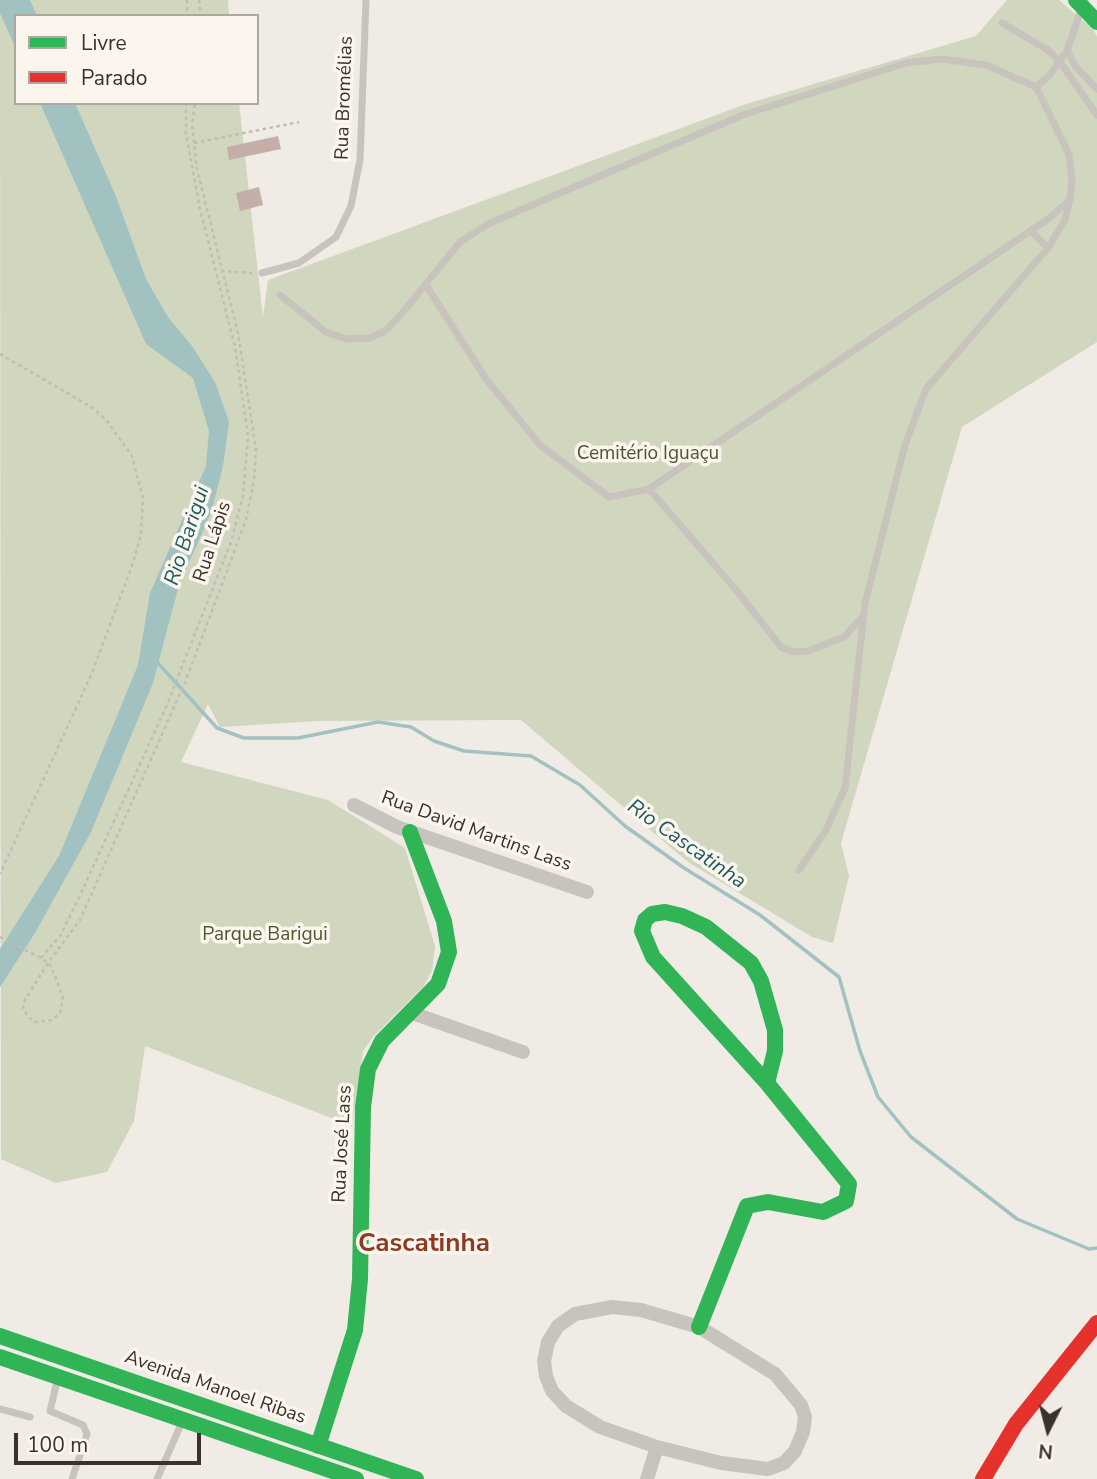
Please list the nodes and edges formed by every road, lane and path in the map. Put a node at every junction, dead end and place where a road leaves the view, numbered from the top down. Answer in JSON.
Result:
{"nodes":[{"id":1,"x":366,"y":0,"type":"edge"},
{"id":2,"x":1079,"y":3,"type":"edge"},
{"id":3,"x":1097,"y":22,"type":"edge"},
{"id":4,"x":1002,"y":23,"type":"dead end"},
{"id":5,"x":1067,"y":51,"type":"junction"},
{"id":6,"x":1060,"y":62,"type":"junction"},
{"id":7,"x":1036,"y":87,"type":"junction"},
{"id":8,"x":1097,"y":89,"type":"edge"},
{"id":9,"x":187,"y":105,"type":"edge"},
{"id":10,"x":195,"y":105,"type":"edge"},
{"id":11,"x":1097,"y":115,"type":"edge"},
{"id":12,"x":299,"y":122,"type":"dead end"},
{"id":13,"x":194,"y":142,"type":"junction"},
{"id":14,"x":1070,"y":200,"type":"junction"},
{"id":15,"x":1031,"y":232,"type":"junction"},
{"id":16,"x":1048,"y":248,"type":"junction"},
{"id":17,"x":221,"y":271,"type":"junction"},
{"id":18,"x":262,"y":273,"type":"joint"},
{"id":19,"x":426,"y":285,"type":"junction"},
{"id":20,"x":279,"y":295,"type":"dead end"},
{"id":21,"x":0,"y":354,"type":"edge"},
{"id":22,"x":649,"y":489,"type":"junction"},
{"id":23,"x":863,"y":616,"type":"junction"},
{"id":24,"x":354,"y":805,"type":"dead end"},
{"id":25,"x":410,"y":832,"type":"junction"},
{"id":26,"x":799,"y":870,"type":"dead end"},
{"id":27,"x":0,"y":874,"type":"edge"},
{"id":28,"x":587,"y":892,"type":"dead end"},
{"id":29,"x":2,"y":938,"type":"edge"},
{"id":30,"x":41,"y":958,"type":"junction"},
{"id":31,"x":48,"y":963,"type":"junction"},
{"id":32,"x":409,"y":1012,"type":"junction"},
{"id":33,"x":523,"y":1052,"type":"dead end"},
{"id":34,"x":767,"y":1083,"type":"junction"},
{"id":35,"x":1097,"y":1323,"type":"edge"},
{"id":36,"x":699,"y":1327,"type":"junction"},
{"id":37,"x":0,"y":1336,"type":"edge"},
{"id":38,"x":0,"y":1357,"type":"edge"},
{"id":39,"x":58,"y":1377,"type":"junction"},
{"id":40,"x":0,"y":1409,"type":"edge"},
{"id":41,"x":30,"y":1417,"type":"dead end"},
{"id":42,"x":182,"y":1419,"type":"junction"},
{"id":43,"x":318,"y":1446,"type":"junction"},
{"id":44,"x":657,"y":1447,"type":"junction"},
{"id":45,"x":72,"y":1479,"type":"edge"},
{"id":46,"x":157,"y":1479,"type":"edge"},
{"id":47,"x":356,"y":1479,"type":"edge"},
{"id":48,"x":416,"y":1479,"type":"edge"},
{"id":49,"x":647,"y":1479,"type":"edge"},
{"id":50,"x":983,"y":1479,"type":"edge"}],
"edges":[{"from":1,"to":18,"type":"lane","name":"Rua Bromélias"},
{"from":2,"to":3,"type":"street"},
{"from":2,"to":5,"type":"lane"},
{"from":4,"to":6,"type":"lane"},
{"from":5,"to":6,"type":"lane"},
{"from":5,"to":8,"type":"lane"},
{"from":6,"to":7,"type":"lane"},
{"from":6,"to":11,"type":"lane"},
{"from":7,"to":14,"type":"lane"},
{"from":7,"to":19,"type":"lane"},
{"from":9,"to":30,"type":"path","name":"Rua Lápis"},
{"from":10,"to":13,"type":"path"},
{"from":12,"to":13,"type":"path"},
{"from":13,"to":17,"type":"path"},
{"from":14,"to":15,"type":"lane"},
{"from":14,"to":16,"type":"lane"},
{"from":15,"to":16,"type":"lane"},
{"from":15,"to":22,"type":"lane"},
{"from":16,"to":23,"type":"lane"},
{"from":17,"to":18,"type":"path"},
{"from":17,"to":31,"type":"path"},
{"from":19,"to":20,"type":"lane"},
{"from":19,"to":22,"type":"lane"},
{"from":21,"to":27,"type":"path"},
{"from":22,"to":23,"type":"lane"},
{"from":23,"to":26,"type":"lane"},
{"from":24,"to":25,"type":"street","name":"Rua David Martins Lass"},
{"from":25,"to":28,"type":"street","name":"Rua David Martins Lass"},
{"from":25,"to":32,"type":"street","name":"Rua José Lass"},
{"from":29,"to":30,"type":"path"},
{"from":30,"to":31,"type":"path"},
{"from":31,"to":31,"type":"path"},
{"from":32,"to":33,"type":"street"},
{"from":32,"to":43,"type":"street","name":"Rua José Lass"},
{"from":34,"to":34,"type":"street"},
{"from":34,"to":36,"type":"street"},
{"from":35,"to":50,"type":"street"},
{"from":36,"to":44,"type":"street"},
{"from":36,"to":44,"type":"street"},
{"from":37,"to":43,"type":"street","name":"Avenida Manoel Ribas"},
{"from":38,"to":39,"type":"street","name":"Avenida Manoel Ribas"},
{"from":39,"to":42,"type":"street","name":"Avenida Manoel Ribas"},
{"from":39,"to":45,"type":"lane"},
{"from":40,"to":41,"type":"lane"},
{"from":42,"to":46,"type":"lane"},
{"from":42,"to":47,"type":"street","name":"Avenida Manoel Ribas"},
{"from":43,"to":48,"type":"street","name":"Avenida Manoel Ribas"},
{"from":44,"to":49,"type":"street"}]}
